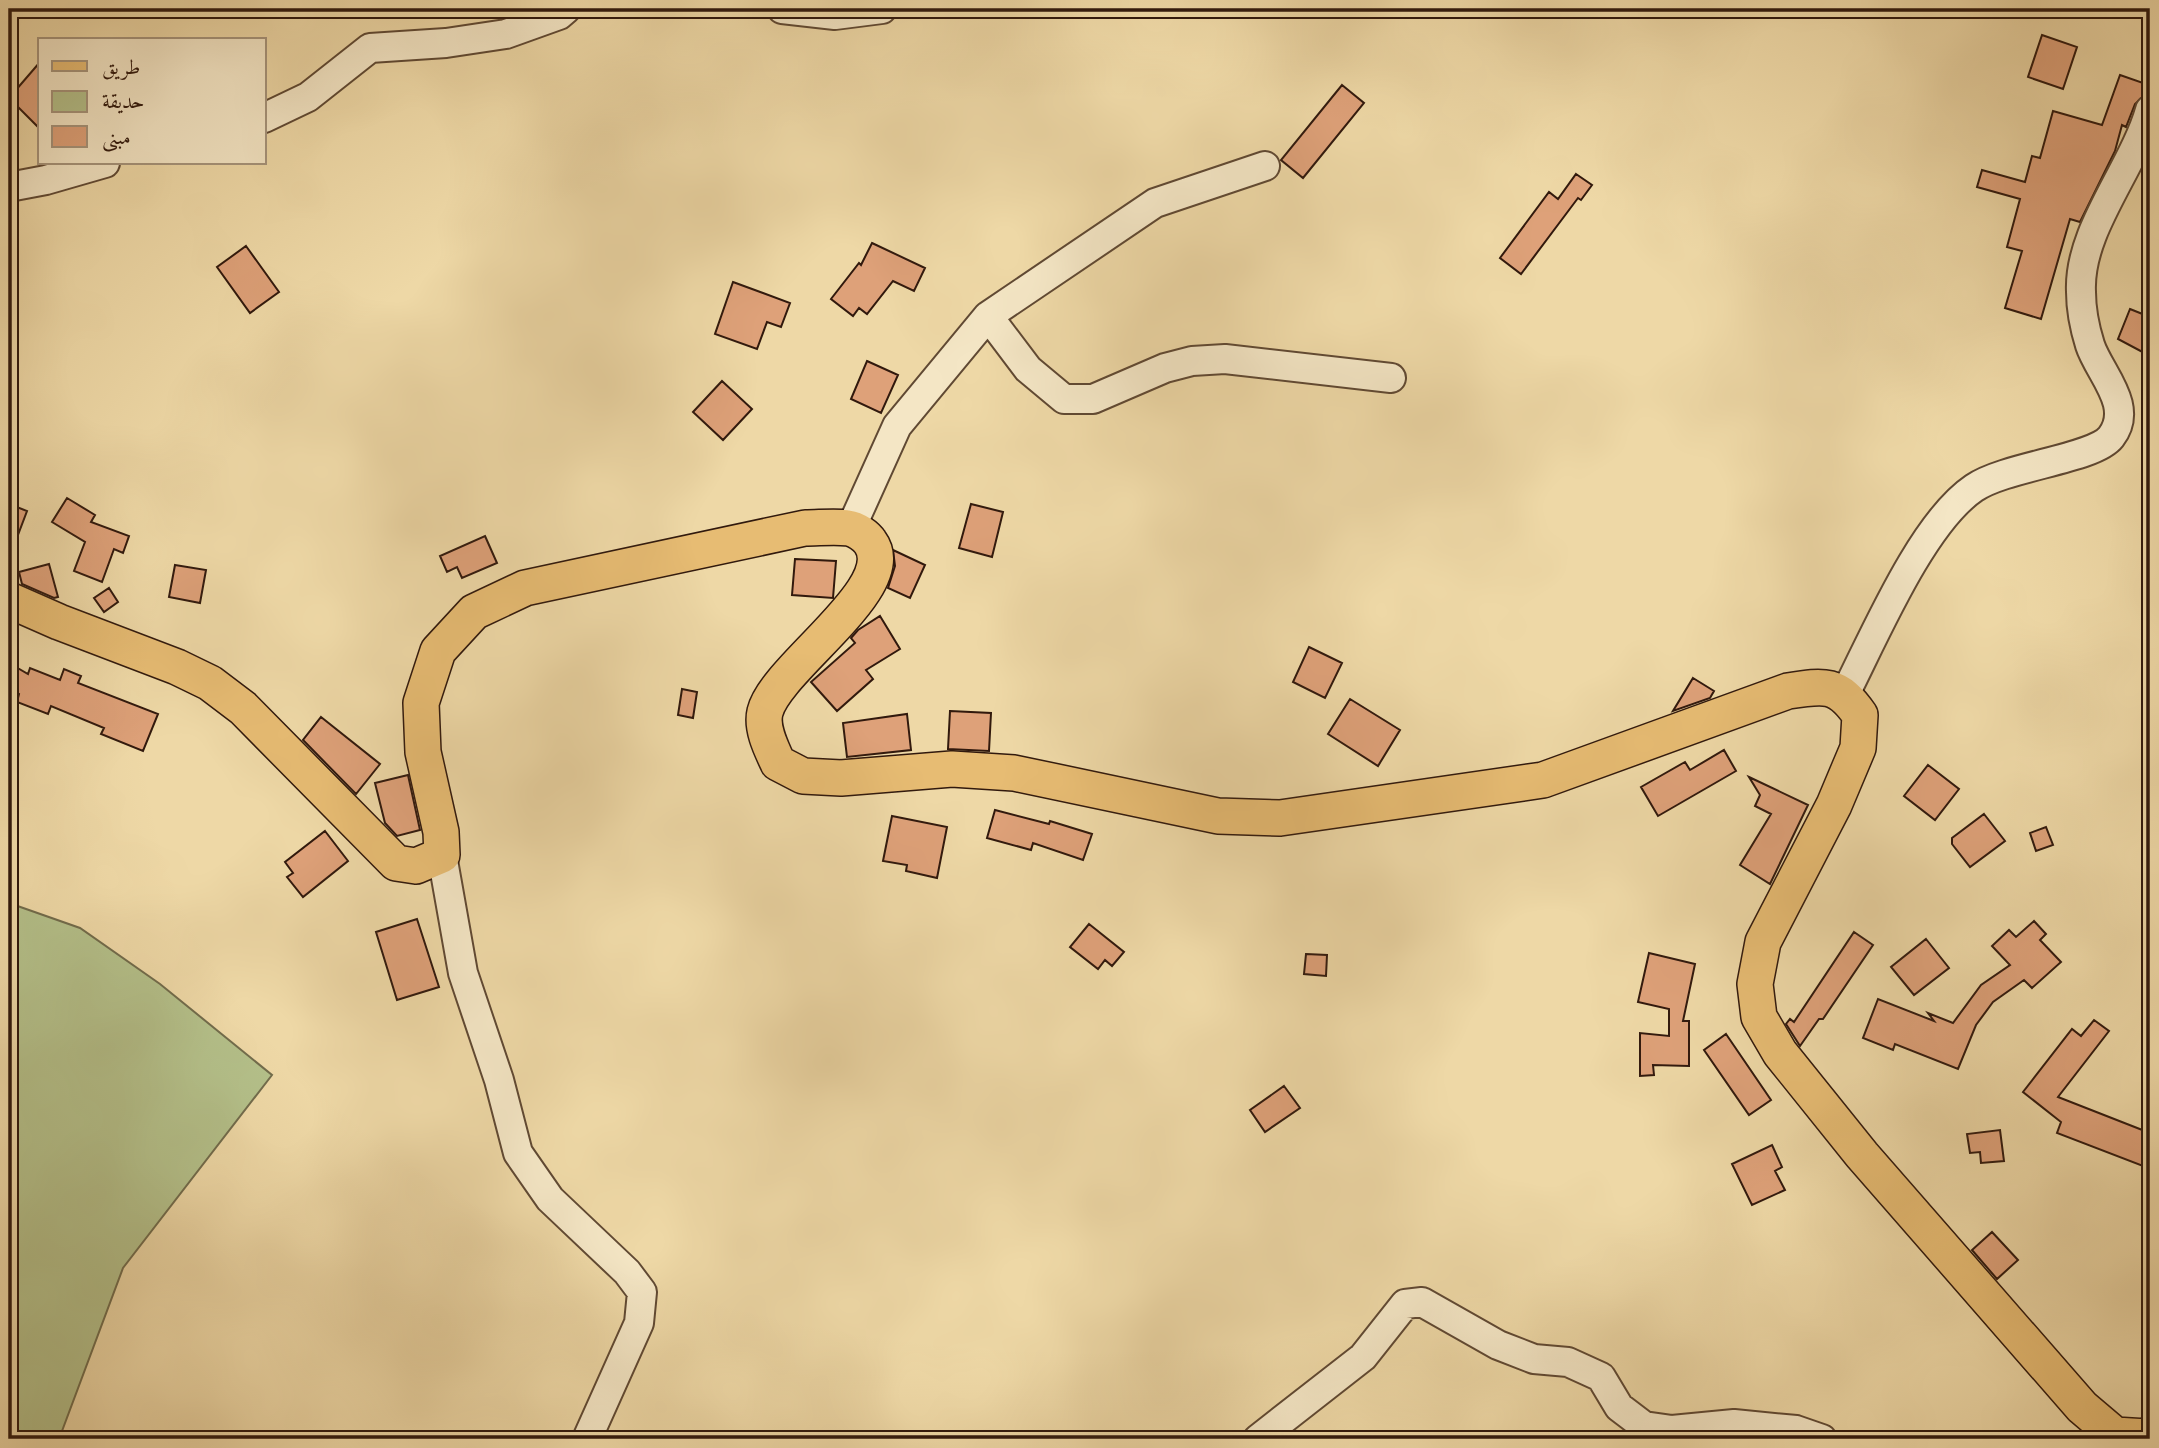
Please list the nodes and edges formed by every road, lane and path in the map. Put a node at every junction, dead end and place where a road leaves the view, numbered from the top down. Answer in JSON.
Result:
{"nodes":[{"id":1,"x":566,"y":9,"type":"edge"},
{"id":2,"x":782,"y":9,"type":"edge"},
{"id":3,"x":882,"y":9,"type":"edge"},
{"id":4,"x":2150,"y":110,"type":"edge"},
{"id":5,"x":266,"y":117,"type":"edge"},
{"id":6,"x":102,"y":164,"type":"edge"},
{"id":7,"x":1265,"y":166,"type":"dead end"},
{"id":8,"x":9,"y":187,"type":"edge"},
{"id":9,"x":988,"y":316,"type":"junction"},
{"id":10,"x":1391,"y":378,"type":"dead end"},
{"id":11,"x":851,"y":528,"type":"junction"},
{"id":12,"x":9,"y":600,"type":"edge"},
{"id":13,"x":1846,"y":694,"type":"junction"},
{"id":14,"x":442,"y":855,"type":"junction"},
{"id":15,"x":2150,"y":1434,"type":"edge"},
{"id":16,"x":587,"y":1439,"type":"edge"},
{"id":17,"x":1258,"y":1439,"type":"edge"},
{"id":18,"x":1822,"y":1439,"type":"edge"}],
"edges":[{"from":1,"to":5,"type":"street"},
{"from":2,"to":3,"type":"street"},
{"from":4,"to":13,"type":"street"},
{"from":6,"to":8,"type":"street"},
{"from":7,"to":9,"type":"street"},
{"from":9,"to":10,"type":"street"},
{"from":9,"to":11,"type":"street"},
{"from":11,"to":13,"type":"main road"},
{"from":11,"to":14,"type":"main road"},
{"from":12,"to":14,"type":"main road"},
{"from":13,"to":15,"type":"main road"},
{"from":14,"to":16,"type":"street"},
{"from":17,"to":18,"type":"street"}]}
